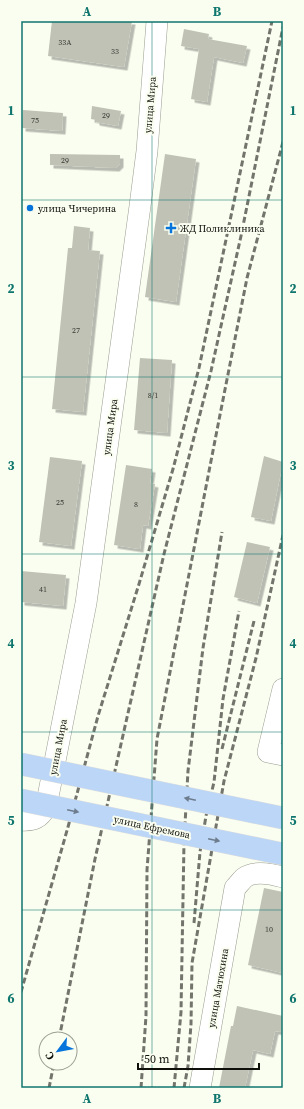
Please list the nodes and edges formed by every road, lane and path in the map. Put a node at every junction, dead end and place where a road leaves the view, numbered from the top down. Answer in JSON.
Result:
{"nodes":[{"id":1,"x":158,"y":21,"type":"edge"},
{"id":2,"x":283,"y":689,"type":"edge"},
{"id":3,"x":276,"y":753,"type":"edge"},
{"id":4,"x":21,"y":764,"type":"edge"},
{"id":5,"x":21,"y":800,"type":"edge"},
{"id":6,"x":283,"y":818,"type":"edge"},
{"id":7,"x":25,"y":820,"type":"edge"},
{"id":8,"x":283,"y":854,"type":"edge"},
{"id":9,"x":283,"y":877,"type":"edge"},
{"id":10,"x":200,"y":1088,"type":"edge"}],
"edges":[{"from":1,"to":7,"type":"street","name":"улица Мира"},
{"from":2,"to":3,"type":"street"},
{"from":6,"to":4,"type":"main road","one_way":true,"bridge":true},
{"from":5,"to":8,"type":"main road","name":"улица Ефремова","one_way":true,"bridge":true},
{"from":9,"to":10,"type":"street","name":"улица Матюхина"}]}
